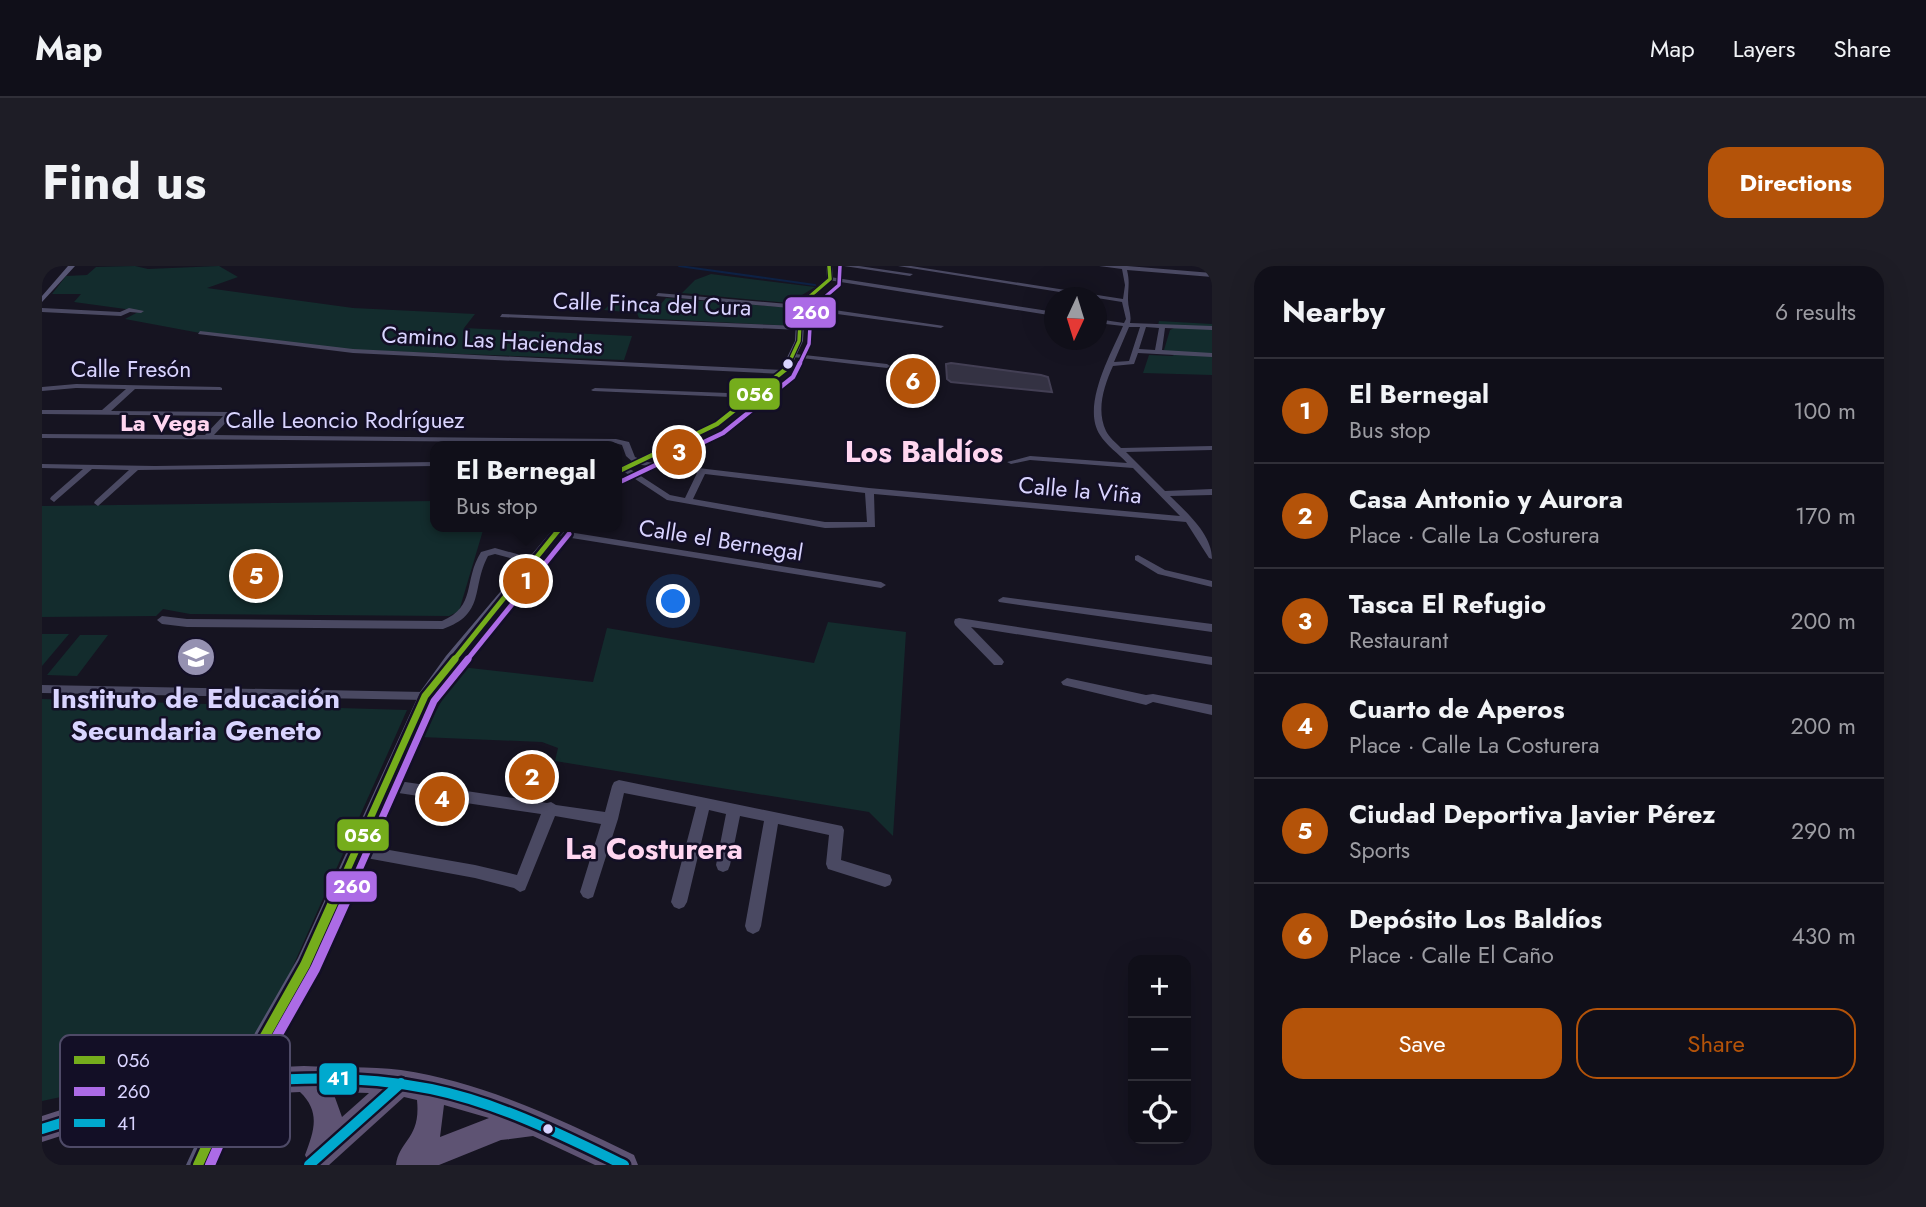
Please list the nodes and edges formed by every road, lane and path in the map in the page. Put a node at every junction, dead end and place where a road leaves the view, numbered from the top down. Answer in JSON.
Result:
{"nodes":[{"id":1,"x":72,"y":266,"type":"edge"},
{"id":2,"x":829,"y":266,"type":"edge"},
{"id":3,"x":847,"y":266,"type":"edge"},
{"id":4,"x":901,"y":266,"type":"edge"},
{"id":5,"x":1102,"y":266,"type":"edge"},
{"id":6,"x":1124,"y":268,"type":"edge"},
{"id":7,"x":1212,"y":275,"type":"edge"},
{"id":8,"x":924,"y":276,"type":"dead end"},
{"id":9,"x":830,"y":279,"type":"junction"},
{"id":10,"x":52,"y":289,"type":"junction"},
{"id":11,"x":42,"y":291,"type":"edge"},
{"id":12,"x":658,"y":295,"type":"dead end"},
{"id":13,"x":42,"y":300,"type":"edge"},
{"id":14,"x":1125,"y":301,"type":"junction"},
{"id":15,"x":800,"y":307,"type":"junction"},
{"id":16,"x":42,"y":310,"type":"edge"},
{"id":17,"x":141,"y":311,"type":"dead end"},
{"id":18,"x":1044,"y":312,"type":"edge"},
{"id":19,"x":502,"y":316,"type":"dead end"},
{"id":20,"x":1107,"y":321,"type":"edge"},
{"id":21,"x":1127,"y":322,"type":"junction"},
{"id":22,"x":941,"y":326,"type":"dead end"},
{"id":23,"x":1143,"y":326,"type":"junction"},
{"id":24,"x":1162,"y":326,"type":"junction"},
{"id":25,"x":1212,"y":326,"type":"edge"},
{"id":26,"x":800,"y":328,"type":"junction"},
{"id":27,"x":1200,"y":328,"type":"junction"},
{"id":28,"x":200,"y":333,"type":"dead end"},
{"id":29,"x":1212,"y":338,"type":"edge"},
{"id":30,"x":1135,"y":351,"type":"junction"},
{"id":31,"x":1158,"y":353,"type":"junction"},
{"id":32,"x":1212,"y":355,"type":"edge"},
{"id":33,"x":795,"y":356,"type":"junction"},
{"id":34,"x":1109,"y":364,"type":"junction"},
{"id":35,"x":887,"y":366,"type":"dead end"},
{"id":36,"x":783,"y":372,"type":"junction"},
{"id":37,"x":133,"y":387,"type":"junction"},
{"id":38,"x":42,"y":389,"type":"edge"},
{"id":39,"x":220,"y":389,"type":"dead end"},
{"id":40,"x":595,"y":390,"type":"dead end"},
{"id":41,"x":754,"y":396,"type":"junction"},
{"id":42,"x":42,"y":412,"type":"edge"},
{"id":43,"x":105,"y":412,"type":"junction"},
{"id":44,"x":42,"y":436,"type":"edge"},
{"id":45,"x":207,"y":438,"type":"junction"},
{"id":46,"x":616,"y":441,"type":"edge"},
{"id":47,"x":622,"y":443,"type":"edge"},
{"id":48,"x":1212,"y":449,"type":"edge"},
{"id":49,"x":1120,"y":450,"type":"junction"},
{"id":50,"x":635,"y":462,"type":"junction"},
{"id":51,"x":1011,"y":462,"type":"dead end"},
{"id":52,"x":430,"y":464,"type":"edge"},
{"id":53,"x":42,"y":466,"type":"edge"},
{"id":54,"x":1136,"y":466,"type":"junction"},
{"id":55,"x":90,"y":467,"type":"junction"},
{"id":56,"x":135,"y":468,"type":"junction"},
{"id":57,"x":622,"y":470,"type":"edge"},
{"id":58,"x":702,"y":471,"type":"junction"},
{"id":59,"x":622,"y":472,"type":"edge"},
{"id":60,"x":869,"y":491,"type":"junction"},
{"id":61,"x":1212,"y":492,"type":"edge"},
{"id":62,"x":1165,"y":494,"type":"junction"},
{"id":63,"x":54,"y":499,"type":"dead end"},
{"id":64,"x":688,"y":501,"type":"junction"},
{"id":65,"x":98,"y":503,"type":"dead end"},
{"id":66,"x":1189,"y":520,"type":"junction"},
{"id":67,"x":556,"y":532,"type":"edge"},
{"id":68,"x":570,"y":532,"type":"edge"},
{"id":69,"x":1212,"y":556,"type":"edge"},
{"id":70,"x":1138,"y":558,"type":"dead end"},
{"id":71,"x":532,"y":561,"type":"junction"},
{"id":72,"x":1212,"y":584,"type":"edge"},
{"id":73,"x":881,"y":585,"type":"dead end"},
{"id":74,"x":1003,"y":600,"type":"dead end"},
{"id":75,"x":162,"y":620,"type":"dead end"},
{"id":76,"x":1212,"y":628,"type":"edge"},
{"id":77,"x":1212,"y":661,"type":"edge"},
{"id":78,"x":998,"y":662,"type":"dead end"},
{"id":79,"x":1067,"y":682,"type":"dead end"},
{"id":80,"x":42,"y":689,"type":"edge"},
{"id":81,"x":425,"y":696,"type":"junction"},
{"id":82,"x":1212,"y":710,"type":"edge"},
{"id":83,"x":385,"y":785,"type":"junction"},
{"id":84,"x":704,"y":803,"type":"junction"},
{"id":85,"x":551,"y":808,"type":"junction"},
{"id":86,"x":734,"y":810,"type":"junction"},
{"id":87,"x":772,"y":817,"type":"junction"},
{"id":88,"x":611,"y":819,"type":"junction"},
{"id":89,"x":355,"y":850,"type":"junction"},
{"id":90,"x":723,"y":865,"type":"dead end"},
{"id":91,"x":885,"y":880,"type":"dead end"},
{"id":92,"x":588,"y":892,"type":"dead end"},
{"id":93,"x":679,"y":902,"type":"dead end"},
{"id":94,"x":753,"y":926,"type":"dead end"},
{"id":95,"x":266,"y":1035,"type":"edge"},
{"id":96,"x":304,"y":1079,"type":"junction"},
{"id":97,"x":290,"y":1080,"type":"edge"},
{"id":98,"x":401,"y":1083,"type":"junction"},
{"id":99,"x":428,"y":1089,"type":"junction"},
{"id":100,"x":537,"y":1122,"type":"junction"},
{"id":101,"x":60,"y":1123,"type":"edge"},
{"id":102,"x":42,"y":1129,"type":"edge"},
{"id":103,"x":206,"y":1147,"type":"edge"},
{"id":104,"x":314,"y":1160,"type":"edge"},
{"id":105,"x":407,"y":1164,"type":"edge"},
{"id":106,"x":198,"y":1165,"type":"edge"},
{"id":107,"x":624,"y":1165,"type":"edge"}],
"edges":[{"from":1,"to":10,"type":"main road"},
{"from":2,"to":9,"type":"main road"},
{"from":3,"to":8,"type":"street"},
{"from":4,"to":14,"type":"street"},
{"from":5,"to":6,"type":"street"},
{"from":6,"to":7,"type":"street"},
{"from":6,"to":14,"type":"street"},
{"from":9,"to":15,"type":"main road"},
{"from":9,"to":18,"type":"street"},
{"from":10,"to":11,"type":"street"},
{"from":10,"to":13,"type":"main road"},
{"from":12,"to":15,"type":"street"},
{"from":14,"to":21,"type":"street"},
{"from":15,"to":22,"type":"street"},
{"from":15,"to":26,"type":"main road"},
{"from":16,"to":17,"type":"street"},
{"from":19,"to":26,"type":"street","name":"Calle Finca del Cura"},
{"from":20,"to":21,"type":"street"},
{"from":21,"to":23,"type":"street"},
{"from":21,"to":25,"type":"street"},
{"from":21,"to":34,"type":"street"},
{"from":23,"to":24,"type":"street"},
{"from":23,"to":30,"type":"street"},
{"from":24,"to":27,"type":"street"},
{"from":24,"to":31,"type":"street"},
{"from":25,"to":27,"type":"street"},
{"from":26,"to":33,"type":"main road"},
{"from":27,"to":29,"type":"street"},
{"from":28,"to":36,"type":"street","name":"Camino Las Haciendas"},
{"from":30,"to":31,"type":"street"},
{"from":30,"to":34,"type":"street"},
{"from":31,"to":32,"type":"street"},
{"from":33,"to":35,"type":"street"},
{"from":33,"to":36,"type":"main road"},
{"from":34,"to":49,"type":"street"},
{"from":36,"to":41,"type":"main road"},
{"from":37,"to":38,"type":"street","name":"Calle Fresón"},
{"from":37,"to":39,"type":"street","name":"Calle Fresón"},
{"from":37,"to":43,"type":"street"},
{"from":40,"to":41,"type":"street"},
{"from":41,"to":50,"type":"main road"},
{"from":42,"to":43,"type":"street"},
{"from":43,"to":45,"type":"street"},
{"from":44,"to":45,"type":"street","name":"Calle Leoncio Rodríguez"},
{"from":45,"to":46,"type":"street","name":"Calle Leoncio Rodríguez"},
{"from":47,"to":50,"type":"street","name":"Calle Leoncio Rodríguez"},
{"from":48,"to":49,"type":"street"},
{"from":49,"to":54,"type":"street"},
{"from":50,"to":57,"type":"main road"},
{"from":50,"to":58,"type":"street","name":"Calle la Viña"},
{"from":51,"to":54,"type":"street"},
{"from":52,"to":56,"type":"street"},
{"from":53,"to":55,"type":"street"},
{"from":54,"to":62,"type":"street"},
{"from":55,"to":56,"type":"street"},
{"from":55,"to":63,"type":"street"},
{"from":56,"to":65,"type":"street"},
{"from":58,"to":60,"type":"street","name":"Calle la Viña"},
{"from":58,"to":64,"type":"street"},
{"from":59,"to":64,"type":"street"},
{"from":60,"to":64,"type":"street"},
{"from":60,"to":66,"type":"street","name":"Calle la Viña"},
{"from":61,"to":62,"type":"street"},
{"from":62,"to":66,"type":"street"},
{"from":66,"to":69,"type":"street"},
{"from":67,"to":71,"type":"main road"},
{"from":68,"to":73,"type":"street","name":"Calle el Bernegal"},
{"from":70,"to":72,"type":"street"},
{"from":71,"to":75,"type":"street"},
{"from":71,"to":81,"type":"main road"},
{"from":74,"to":76,"type":"street"},
{"from":77,"to":78,"type":"street"},
{"from":79,"to":82,"type":"street"},
{"from":80,"to":81,"type":"street"},
{"from":81,"to":83,"type":"main road"},
{"from":83,"to":85,"type":"street"},
{"from":83,"to":89,"type":"main road"},
{"from":84,"to":86,"type":"street"},
{"from":84,"to":88,"type":"street"},
{"from":84,"to":93,"type":"street"},
{"from":85,"to":88,"type":"street"},
{"from":85,"to":89,"type":"street"},
{"from":86,"to":87,"type":"street"},
{"from":86,"to":90,"type":"street"},
{"from":87,"to":91,"type":"street"},
{"from":87,"to":94,"type":"street"},
{"from":88,"to":92,"type":"street"},
{"from":89,"to":95,"type":"main road"},
{"from":96,"to":97,"type":"main road","bridge":true},
{"from":96,"to":98,"type":"main road"},
{"from":96,"to":104,"type":"main road"},
{"from":98,"to":99,"type":"main road"},
{"from":98,"to":104,"type":"main road"},
{"from":99,"to":100,"type":"main road"},
{"from":99,"to":105,"type":"main road"},
{"from":100,"to":105,"type":"main road"},
{"from":100,"to":107,"type":"main road"},
{"from":101,"to":102,"type":"main road","bridge":true},
{"from":103,"to":106,"type":"main road"}]}
